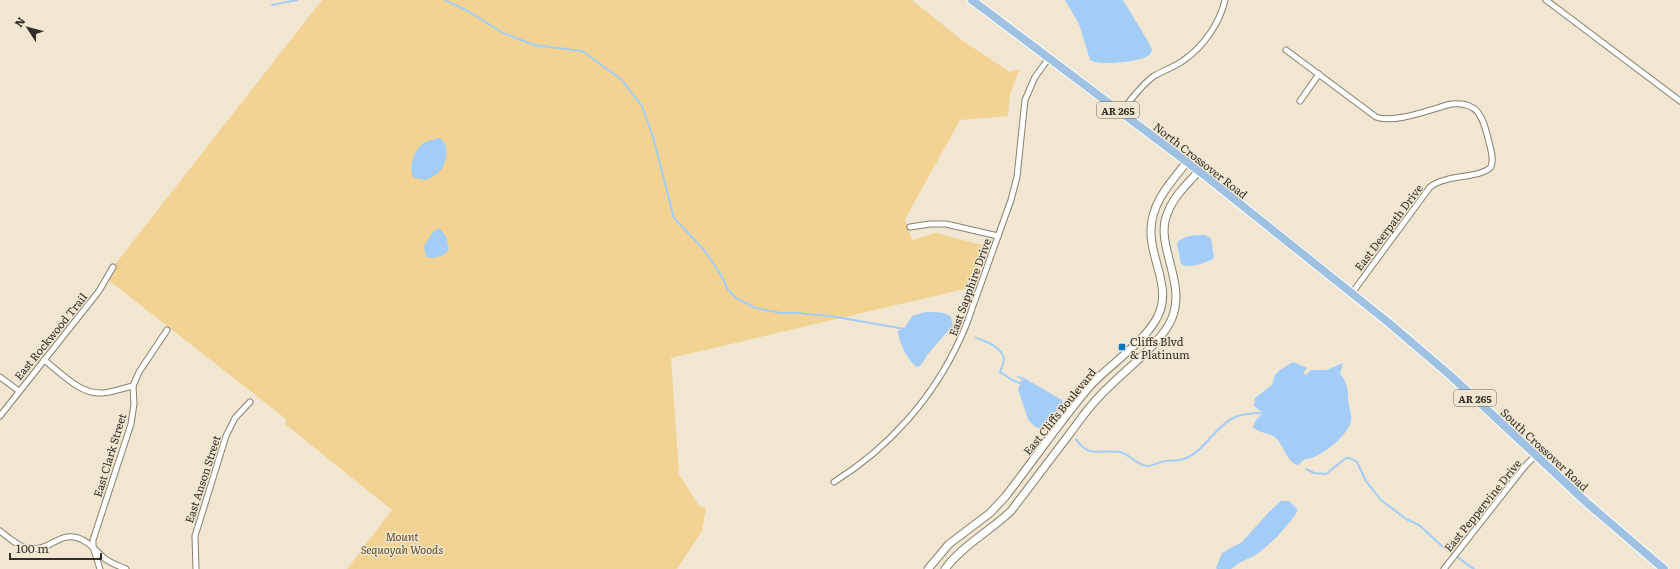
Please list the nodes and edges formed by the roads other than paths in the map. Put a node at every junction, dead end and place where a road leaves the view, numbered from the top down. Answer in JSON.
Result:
{"nodes":[{"id":1,"x":972,"y":0,"type":"edge"},
{"id":2,"x":1225,"y":0,"type":"edge"},
{"id":3,"x":1546,"y":0,"type":"edge"},
{"id":4,"x":1286,"y":50,"type":"dead end"},
{"id":5,"x":1049,"y":58,"type":"junction"},
{"id":6,"x":1319,"y":74,"type":"junction"},
{"id":7,"x":1300,"y":101,"type":"dead end"},
{"id":8,"x":1680,"y":101,"type":"edge"},
{"id":9,"x":1121,"y":112,"type":"junction"},
{"id":10,"x":1187,"y":162,"type":"junction"},
{"id":11,"x":1199,"y":171,"type":"junction"},
{"id":12,"x":910,"y":227,"type":"dead end"},
{"id":13,"x":998,"y":236,"type":"junction"},
{"id":14,"x":113,"y":267,"type":"dead end"},
{"id":15,"x":1352,"y":293,"type":"junction"},
{"id":16,"x":166,"y":330,"type":"dead end"},
{"id":17,"x":1413,"y":343,"type":"joint"},
{"id":18,"x":44,"y":360,"type":"junction"},
{"id":19,"x":0,"y":377,"type":"edge"},
{"id":20,"x":133,"y":386,"type":"junction"},
{"id":21,"x":19,"y":391,"type":"junction"},
{"id":22,"x":250,"y":402,"type":"dead end"},
{"id":23,"x":0,"y":416,"type":"edge"},
{"id":24,"x":1536,"y":455,"type":"junction"},
{"id":25,"x":834,"y":482,"type":"dead end"},
{"id":26,"x":0,"y":531,"type":"edge"},
{"id":27,"x":93,"y":547,"type":"junction"},
{"id":28,"x":100,"y":569,"type":"edge"},
{"id":29,"x":126,"y":569,"type":"edge"},
{"id":30,"x":196,"y":569,"type":"edge"},
{"id":31,"x":928,"y":569,"type":"edge"},
{"id":32,"x":945,"y":569,"type":"edge"},
{"id":33,"x":1444,"y":569,"type":"edge"},
{"id":34,"x":1664,"y":569,"type":"edge"}],
"edges":[{"from":1,"to":5,"type":"main road","name":"North Crossover Road","number":"AR 265"},
{"from":2,"to":9,"type":"street"},
{"from":3,"to":8,"type":"street"},
{"from":4,"to":6,"type":"street"},
{"from":5,"to":9,"type":"main road","name":"North Crossover Road","number":"AR 265"},
{"from":5,"to":13,"type":"street","name":"East Sapphire Drive"},
{"from":6,"to":7,"type":"street"},
{"from":6,"to":15,"type":"street","name":"East Deerpath Drive"},
{"from":9,"to":10,"type":"main road","name":"North Crossover Road","number":"AR 265"},
{"from":10,"to":11,"type":"main road","name":"North Crossover Road","number":"AR 265"},
{"from":10,"to":31,"type":"street","name":"East Cliffs Boulevard"},
{"from":11,"to":15,"type":"main road","name":"North Crossover Road","number":"AR 265"},
{"from":11,"to":32,"type":"street","name":"East Cliffs Boulevard"},
{"from":12,"to":13,"type":"street"},
{"from":13,"to":25,"type":"street","name":"East Sapphire Drive"},
{"from":14,"to":18,"type":"street","name":"East Rockwood Trail"},
{"from":15,"to":17,"type":"main road","name":"North Crossover Road","number":"AR 265"},
{"from":16,"to":20,"type":"street","name":"East Clark Street"},
{"from":17,"to":24,"type":"main road","name":"South Crossover Road","number":"AR 265"},
{"from":18,"to":20,"type":"street"},
{"from":18,"to":21,"type":"street","name":"East Rockwood Trail"},
{"from":19,"to":21,"type":"street"},
{"from":20,"to":27,"type":"street","name":"East Clark Street"},
{"from":21,"to":23,"type":"street","name":"East Rockwood Trail"},
{"from":22,"to":30,"type":"street","name":"East Anson Street"},
{"from":24,"to":33,"type":"street","name":"East Peppervine Drive"},
{"from":24,"to":34,"type":"main road","name":"South Crossover Road","number":"AR 265"},
{"from":26,"to":27,"type":"street"},
{"from":27,"to":28,"type":"street","name":"East Clark Street"},
{"from":27,"to":29,"type":"street"}]}
